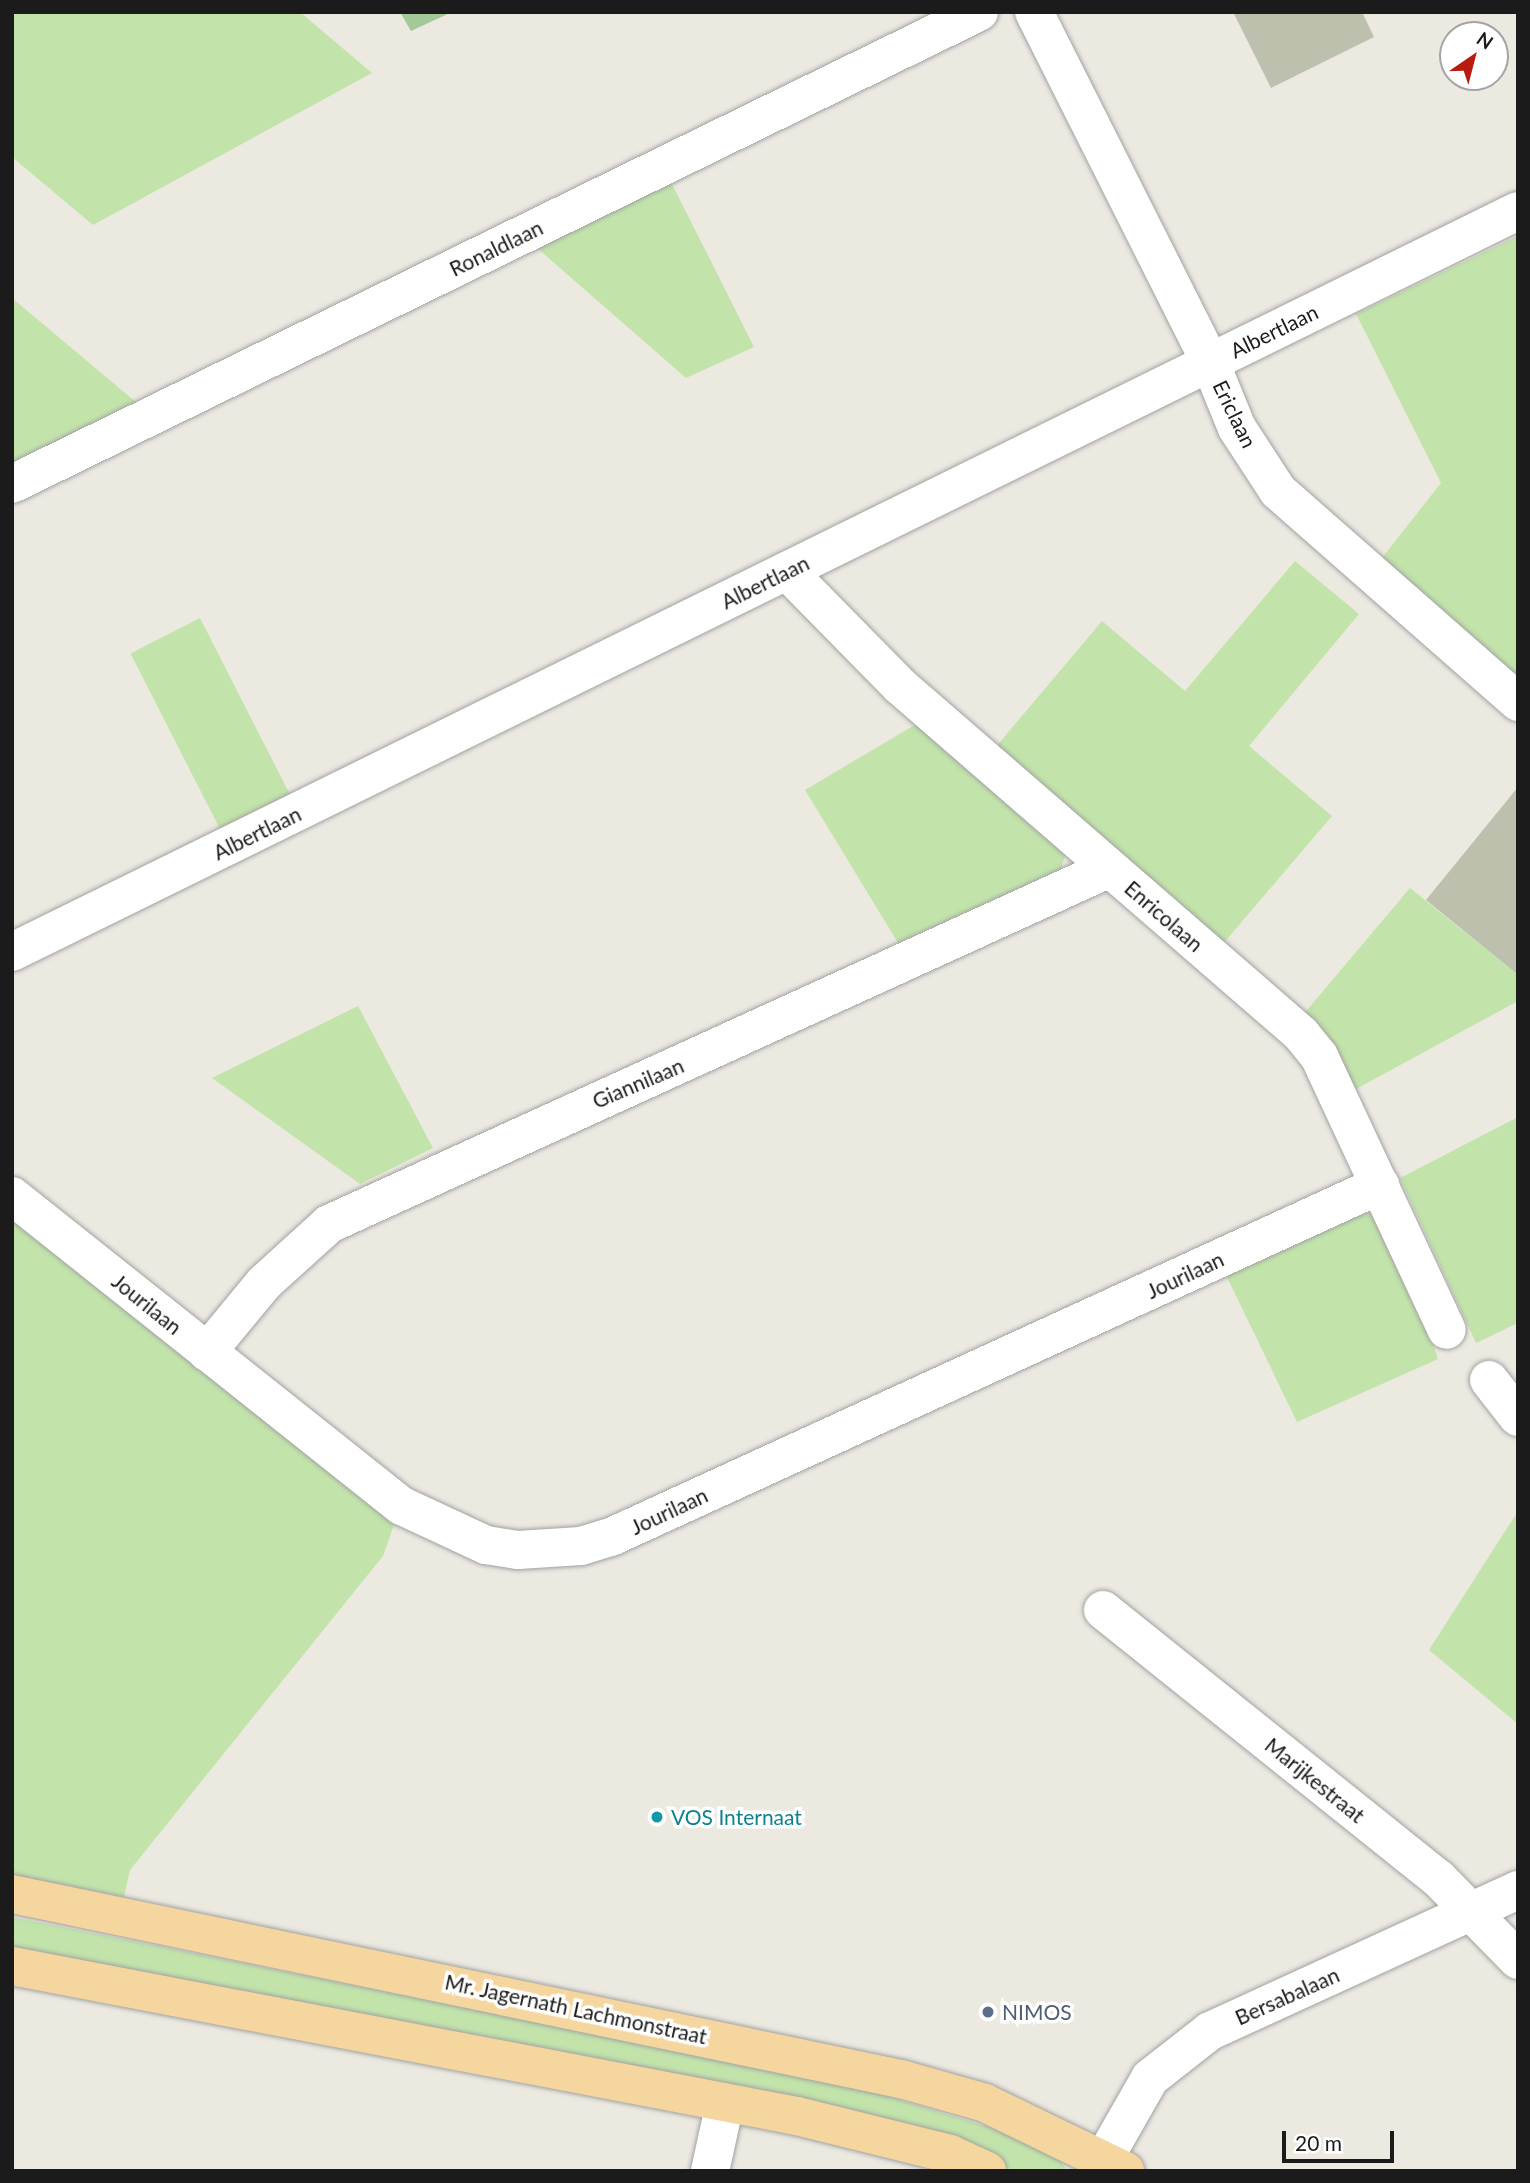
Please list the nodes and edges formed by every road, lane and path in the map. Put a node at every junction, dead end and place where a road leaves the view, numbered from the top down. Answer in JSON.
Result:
{"nodes":[{"id":1,"x":979,"y":12,"type":"edge"},
{"id":2,"x":1034,"y":12,"type":"edge"},
{"id":3,"x":1518,"y":211,"type":"edge"},
{"id":4,"x":1210,"y":362,"type":"junction"},
{"id":5,"x":12,"y":484,"type":"edge"},
{"id":6,"x":787,"y":571,"type":"junction"},
{"id":7,"x":1518,"y":702,"type":"edge"},
{"id":8,"x":1108,"y":869,"type":"junction"},
{"id":9,"x":12,"y":952,"type":"edge"},
{"id":10,"x":1380,"y":1185,"type":"junction"},
{"id":11,"x":12,"y":1196,"type":"edge"},
{"id":12,"x":1447,"y":1330,"type":"dead end"},
{"id":13,"x":207,"y":1352,"type":"junction"},
{"id":14,"x":1489,"y":1380,"type":"dead end"},
{"id":15,"x":1518,"y":1416,"type":"edge"},
{"id":16,"x":1103,"y":1610,"type":"dead end"},
{"id":17,"x":1518,"y":1891,"type":"edge"},
{"id":18,"x":12,"y":1894,"type":"edge"},
{"id":19,"x":1473,"y":1912,"type":"junction"},
{"id":20,"x":1518,"y":1960,"type":"edge"},
{"id":21,"x":12,"y":1966,"type":"edge"},
{"id":22,"x":725,"y":2103,"type":"junction"},
{"id":23,"x":1109,"y":2167,"type":"edge"},
{"id":24,"x":710,"y":2171,"type":"edge"},
{"id":25,"x":987,"y":2171,"type":"edge"}],
"edges":[{"from":1,"to":5,"type":"street","name":"Ronaldlaan"},
{"from":2,"to":4,"type":"street","name":"Ericlaan"},
{"from":3,"to":4,"type":"street","name":"Albertlaan"},
{"from":4,"to":6,"type":"street","name":"Albertlaan"},
{"from":4,"to":7,"type":"street","name":"Ericlaan"},
{"from":6,"to":8,"type":"street","name":"Enricolaan"},
{"from":6,"to":9,"type":"street","name":"Albertlaan"},
{"from":8,"to":10,"type":"street","name":"Enricolaan"},
{"from":8,"to":13,"type":"street","name":"Giannilaan"},
{"from":10,"to":12,"type":"street","name":"Enricolaan"},
{"from":10,"to":13,"type":"street","name":"Jourilaan"},
{"from":11,"to":13,"type":"street","name":"Jourilaan"},
{"from":14,"to":15,"type":"street"},
{"from":16,"to":19,"type":"street","name":"Marijkestraat"},
{"from":17,"to":19,"type":"street","name":"Bersabalaan"},
{"from":18,"to":23,"type":"main road","name":"Mr. Jagernath Lachmonstraat"},
{"from":19,"to":20,"type":"street","name":"Marijkestraat"},
{"from":19,"to":23,"type":"street","name":"Bersabalaan"},
{"from":21,"to":22,"type":"main road"},
{"from":22,"to":24,"type":"street"},
{"from":22,"to":25,"type":"main road"}]}
